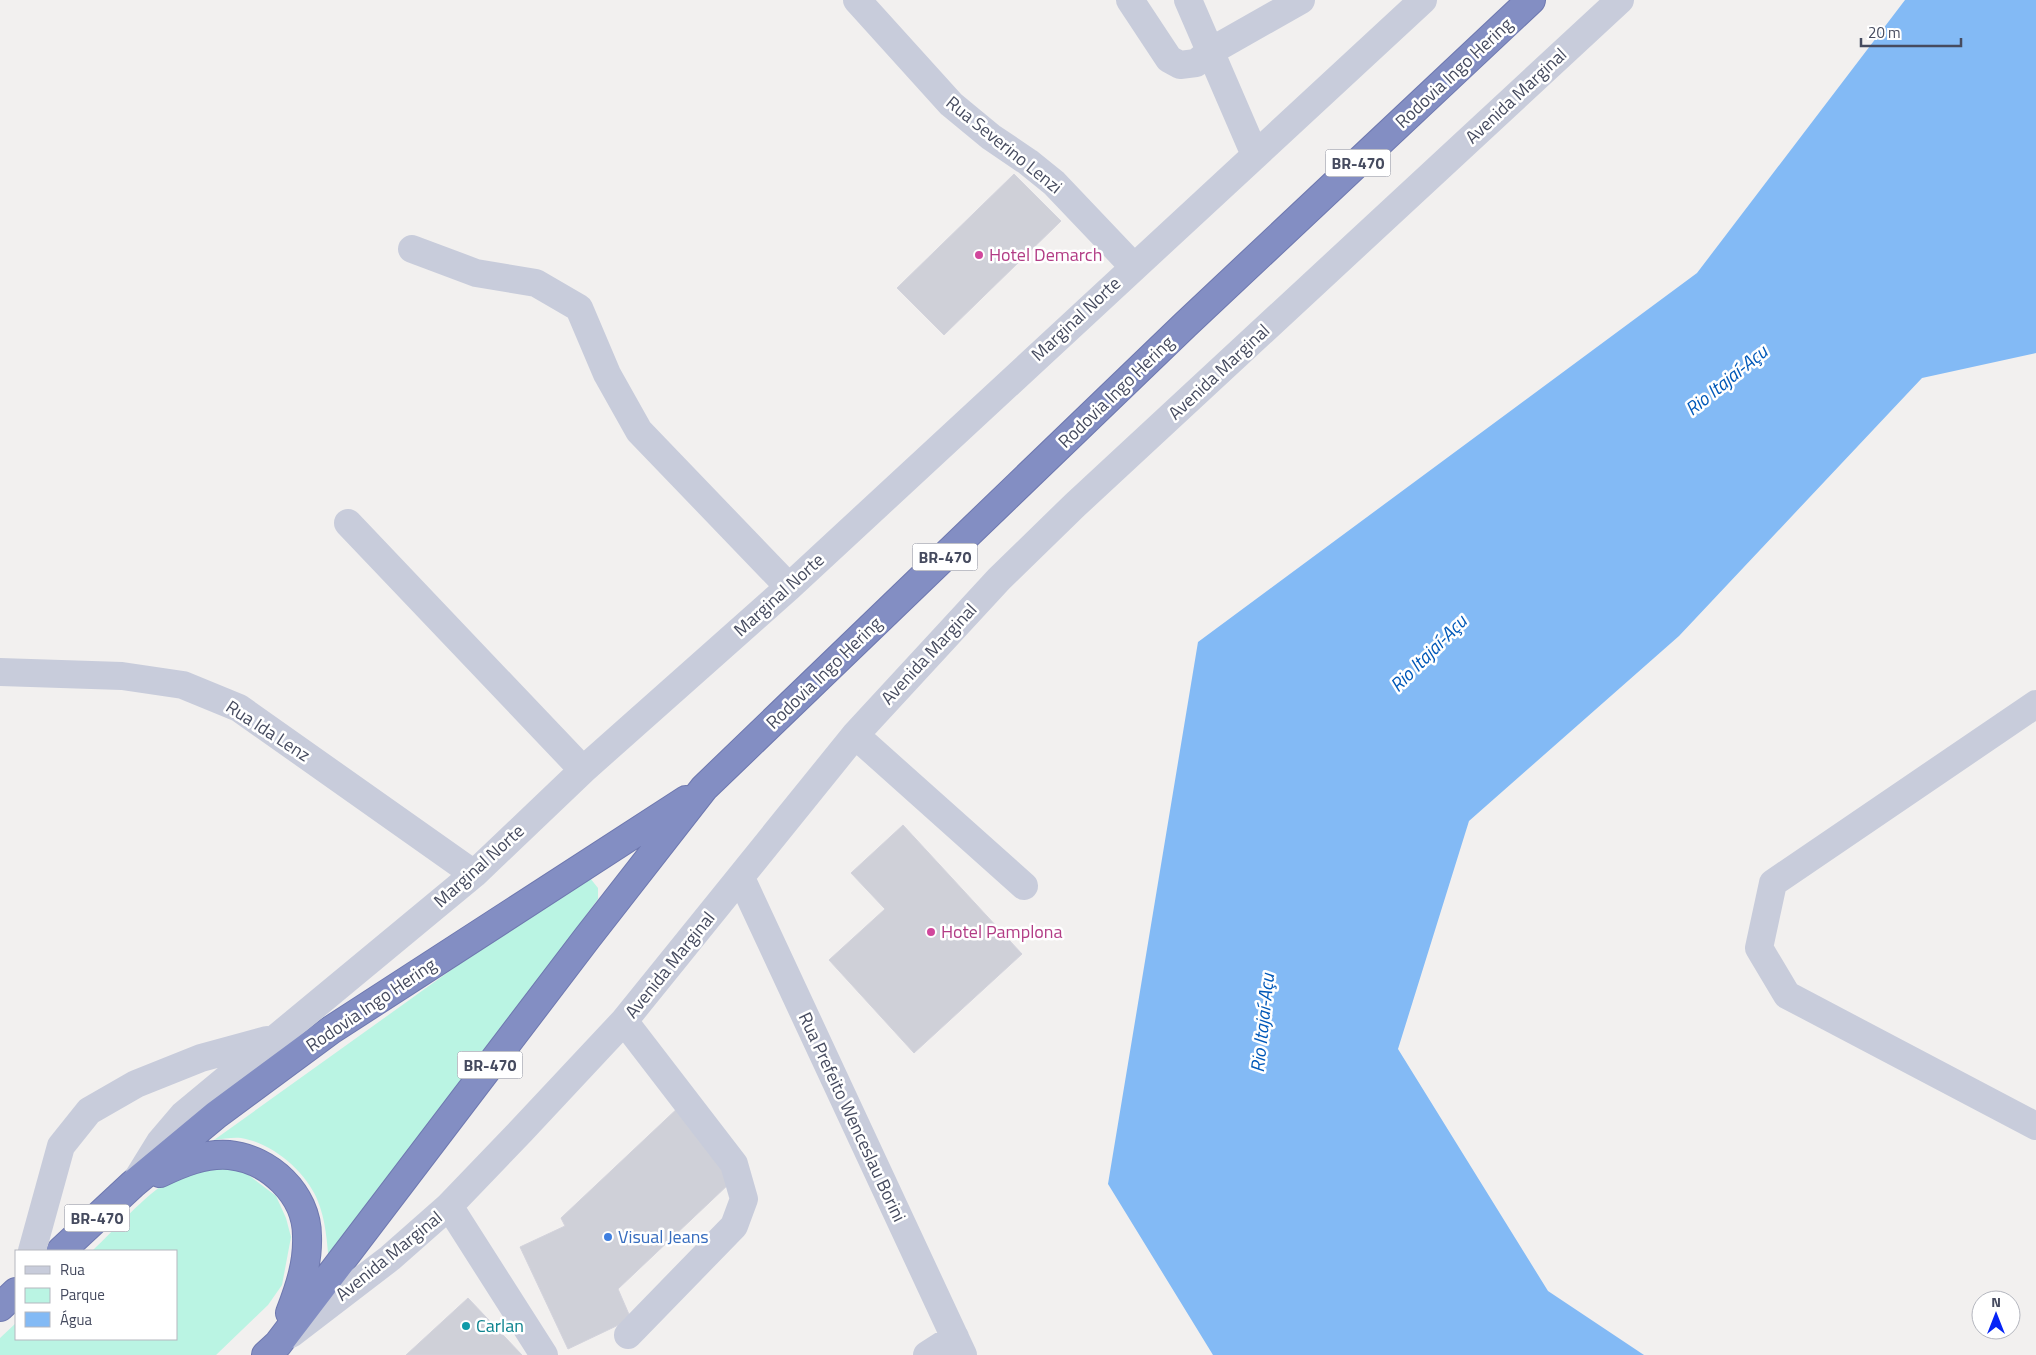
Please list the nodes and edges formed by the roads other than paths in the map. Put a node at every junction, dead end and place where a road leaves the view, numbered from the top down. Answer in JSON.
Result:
{"nodes":[{"id":1,"x":857,"y":0,"type":"edge"},
{"id":2,"x":1130,"y":0,"type":"edge"},
{"id":3,"x":1188,"y":0,"type":"edge"},
{"id":4,"x":1301,"y":0,"type":"edge"},
{"id":5,"x":1423,"y":0,"type":"edge"},
{"id":6,"x":1531,"y":0,"type":"edge"},
{"id":7,"x":1620,"y":0,"type":"edge"},
{"id":8,"x":1211,"y":50,"type":"junction"},
{"id":9,"x":1256,"y":155,"type":"junction"},
{"id":10,"x":412,"y":249,"type":"dead end"},
{"id":11,"x":1133,"y":266,"type":"junction"},
{"id":12,"x":348,"y":523,"type":"dead end"},
{"id":13,"x":789,"y":587,"type":"junction"},
{"id":14,"x":0,"y":672,"type":"edge"},
{"id":15,"x":2036,"y":704,"type":"edge"},
{"id":16,"x":855,"y":735,"type":"junction"},
{"id":17,"x":583,"y":770,"type":"junction"},
{"id":18,"x":704,"y":788,"type":"junction"},
{"id":19,"x":474,"y":874,"type":"junction"},
{"id":20,"x":741,"y":878,"type":"junction"},
{"id":21,"x":1024,"y":886,"type":"dead end"},
{"id":22,"x":624,"y":1021,"type":"junction"},
{"id":23,"x":275,"y":1038,"type":"junction"},
{"id":24,"x":2036,"y":1126,"type":"edge"},
{"id":25,"x":133,"y":1184,"type":"junction"},
{"id":26,"x":449,"y":1206,"type":"junction"},
{"id":27,"x":32,"y":1250,"type":"edge"},
{"id":28,"x":62,"y":1250,"type":"edge"},
{"id":29,"x":15,"y":1293,"type":"edge"},
{"id":30,"x":0,"y":1307,"type":"edge"},
{"id":31,"x":628,"y":1335,"type":"dead end"},
{"id":32,"x":959,"y":1346,"type":"edge"},
{"id":33,"x":272,"y":1349,"type":"edge"},
{"id":34,"x":544,"y":1355,"type":"edge"},
{"id":35,"x":927,"y":1355,"type":"edge"}],
"edges":[{"from":1,"to":11,"type":"street","name":"Rua Severino Lenzi"},
{"from":2,"to":8,"type":"street"},
{"from":3,"to":8,"type":"street"},
{"from":4,"to":8,"type":"street"},
{"from":5,"to":9,"type":"street","name":"Marginal Norte"},
{"from":6,"to":18,"type":"highway","name":"Rodovia Ingo Hering","number":"BR-470"},
{"from":7,"to":16,"type":"street","name":"Avenida Marginal"},
{"from":8,"to":9,"type":"street"},
{"from":9,"to":11,"type":"street","name":"Marginal Norte"},
{"from":10,"to":13,"type":"street"},
{"from":11,"to":13,"type":"street","name":"Marginal Norte"},
{"from":12,"to":17,"type":"street"},
{"from":13,"to":17,"type":"street","name":"Marginal Norte"},
{"from":14,"to":19,"type":"street","name":"Rua Ida Lenz"},
{"from":15,"to":24,"type":"street"},
{"from":16,"to":20,"type":"street","name":"Avenida Marginal"},
{"from":16,"to":21,"type":"street"},
{"from":17,"to":19,"type":"street","name":"Marginal Norte"},
{"from":18,"to":25,"type":"highway","name":"Rodovia Ingo Hering","number":"BR-470"},
{"from":18,"to":33,"type":"highway","name":"Rodovia Ingo Hering","number":"BR-470"},
{"from":19,"to":23,"type":"street","name":"Marginal Norte"},
{"from":20,"to":22,"type":"street","name":"Avenida Marginal"},
{"from":20,"to":32,"type":"street","name":"Rua Prefeito Wenceslau Borini"},
{"from":22,"to":26,"type":"street","name":"Avenida Marginal"},
{"from":22,"to":31,"type":"street"},
{"from":23,"to":25,"type":"street","name":"Marginal Norte"},
{"from":23,"to":27,"type":"street"},
{"from":25,"to":28,"type":"highway","name":"Rodovia Ingo Hering","number":"BR-470"},
{"from":25,"to":33,"type":"highway"},
{"from":26,"to":33,"type":"street","name":"Avenida Marginal"},
{"from":26,"to":34,"type":"street"},
{"from":29,"to":30,"type":"highway"},
{"from":32,"to":35,"type":"street"}]}
